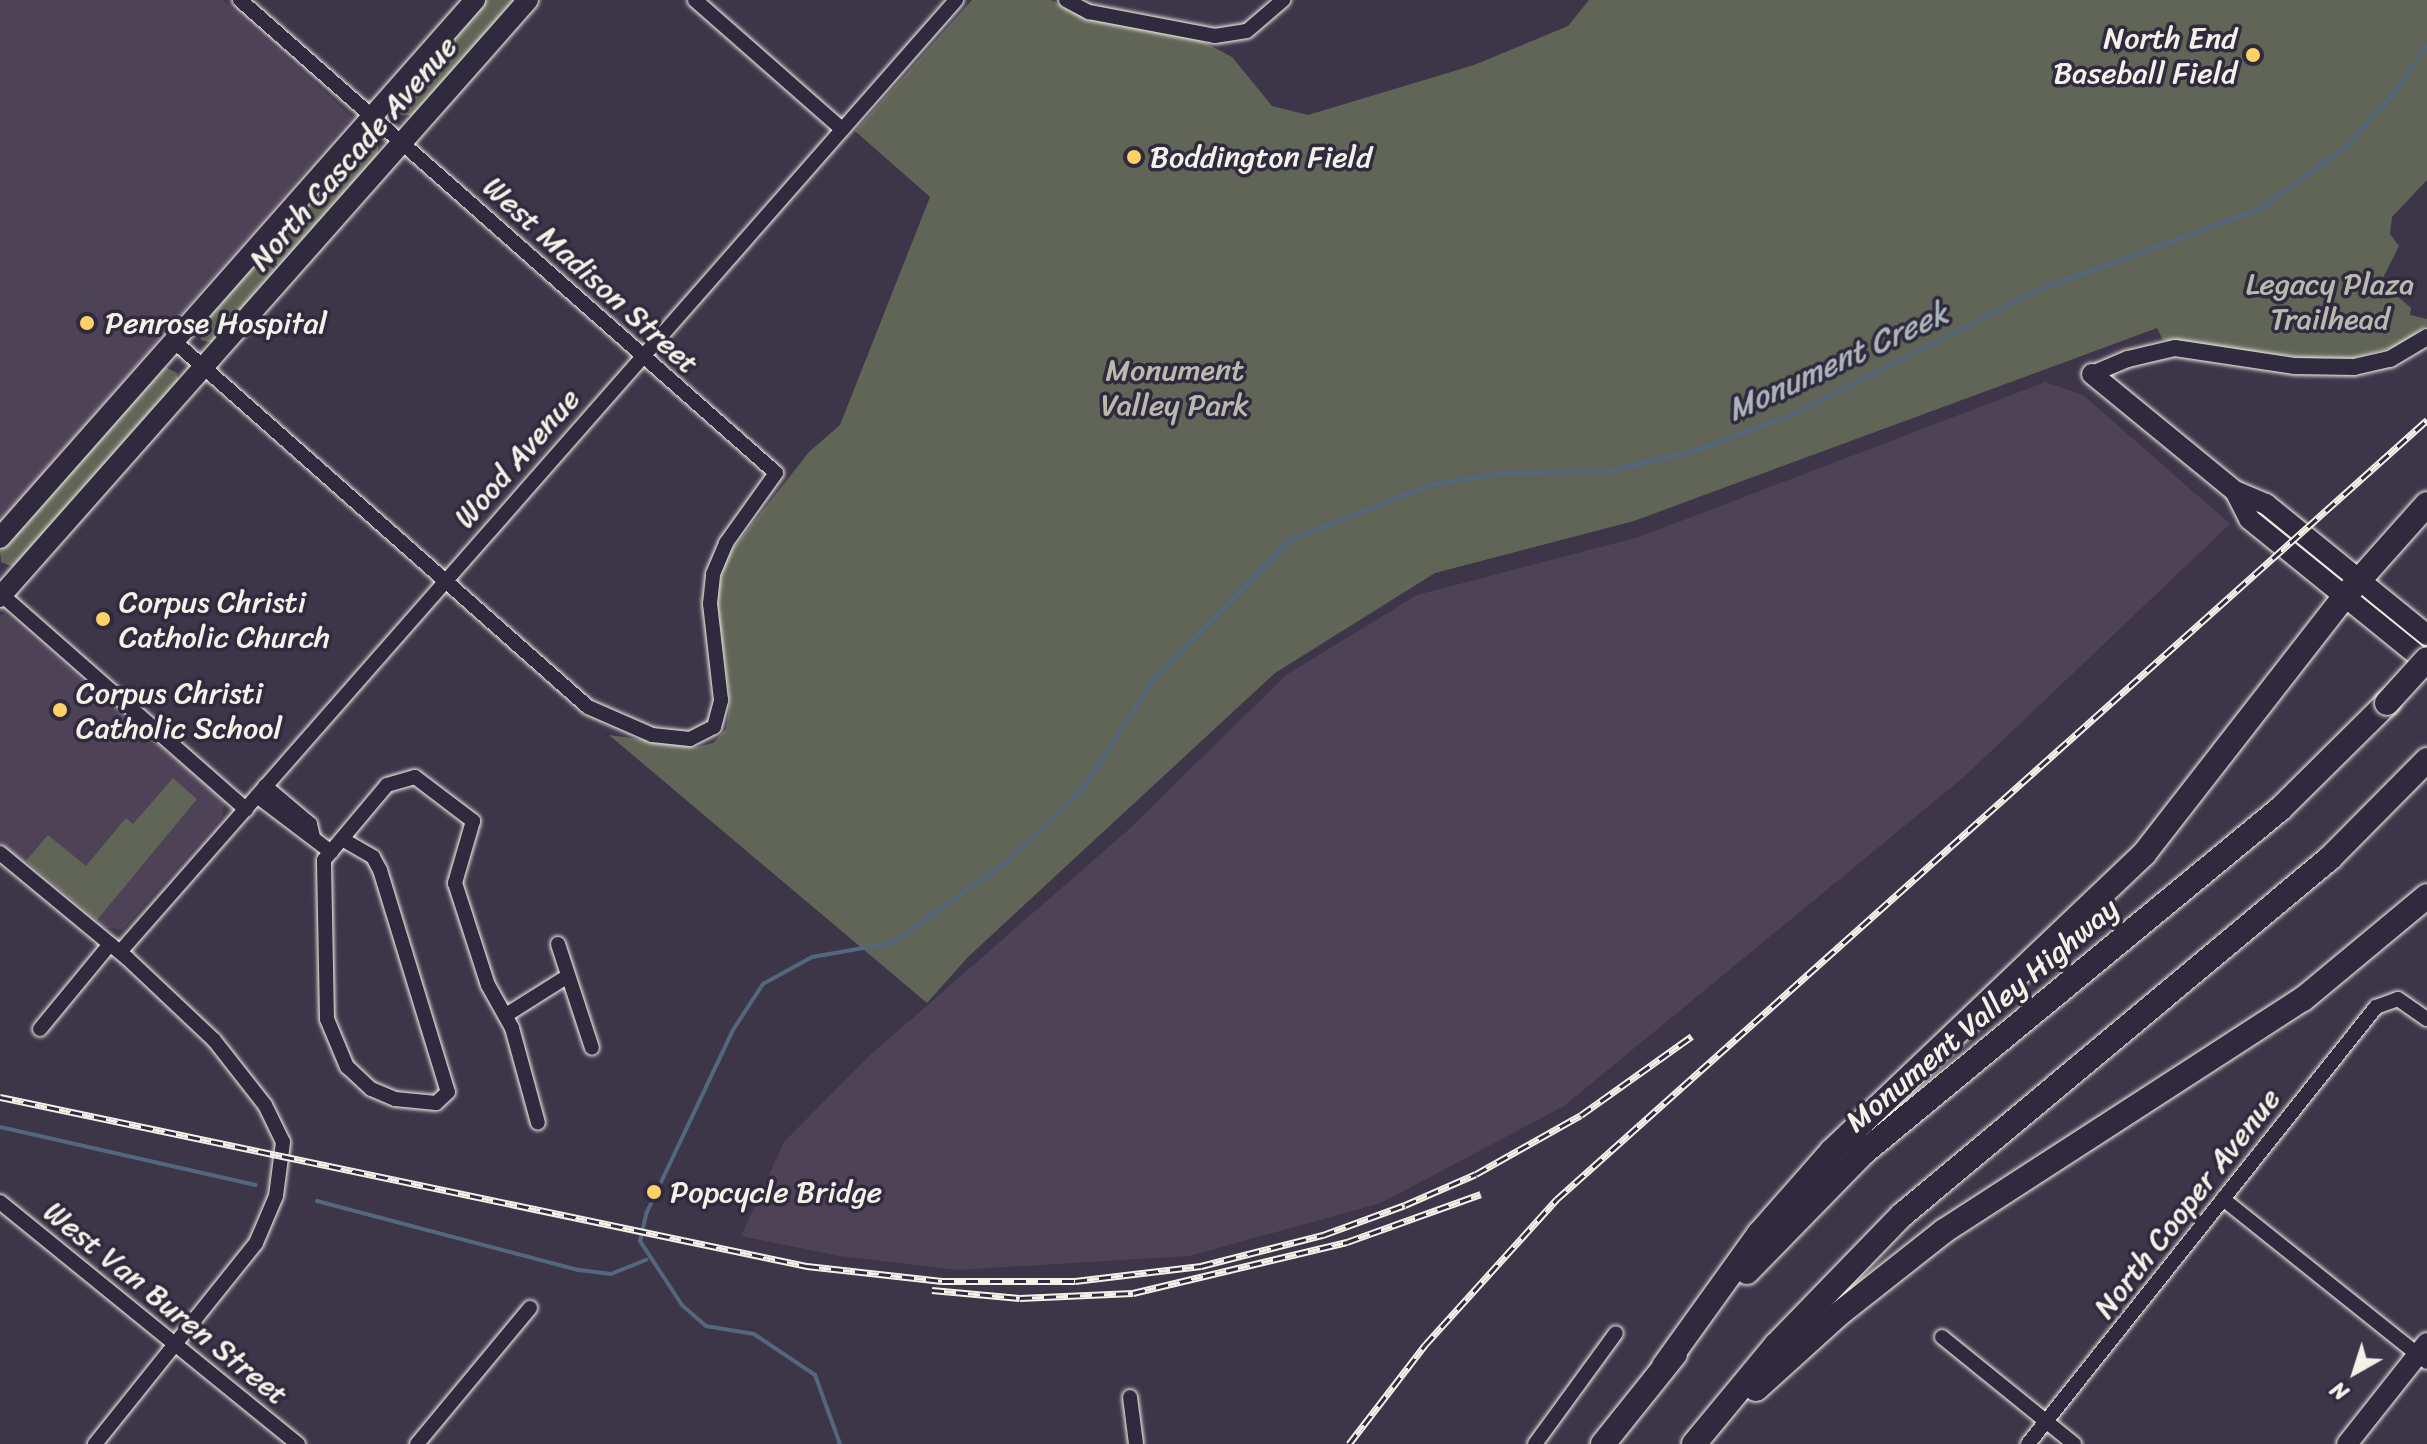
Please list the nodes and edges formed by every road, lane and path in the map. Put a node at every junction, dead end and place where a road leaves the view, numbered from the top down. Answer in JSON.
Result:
{"nodes":[{"id":1,"x":240,"y":0,"type":"edge"},
{"id":2,"x":475,"y":0,"type":"edge"},
{"id":3,"x":528,"y":0,"type":"edge"},
{"id":4,"x":695,"y":0,"type":"edge"},
{"id":5,"x":956,"y":0,"type":"edge"},
{"id":6,"x":1066,"y":0,"type":"edge"},
{"id":7,"x":1283,"y":0,"type":"edge"},
{"id":8,"x":373,"y":115,"type":"junction"},
{"id":9,"x":842,"y":129,"type":"junction"},
{"id":10,"x":403,"y":142,"type":"junction"},
{"id":11,"x":2427,"y":337,"type":"edge"},
{"id":12,"x":175,"y":342,"type":"junction"},
{"id":13,"x":642,"y":354,"type":"junction"},
{"id":14,"x":205,"y":368,"type":"junction"},
{"id":15,"x":2092,"y":374,"type":"joint"},
{"id":16,"x":2427,"y":504,"type":"edge"},
{"id":17,"x":0,"y":538,"type":"edge"},
{"id":18,"x":444,"y":580,"type":"junction"},
{"id":19,"x":2352,"y":588,"type":"junction"},
{"id":20,"x":1,"y":595,"type":"edge"},
{"id":21,"x":2427,"y":635,"type":"edge"},
{"id":22,"x":2427,"y":661,"type":"edge"},
{"id":23,"x":2427,"y":760,"type":"edge"},
{"id":24,"x":261,"y":791,"type":"junction"},
{"id":25,"x":246,"y":809,"type":"junction"},
{"id":26,"x":342,"y":839,"type":"junction"},
{"id":27,"x":331,"y":852,"type":"junction"},
{"id":28,"x":0,"y":853,"type":"edge"},
{"id":29,"x":2427,"y":896,"type":"edge"},
{"id":30,"x":558,"y":944,"type":"dead end"},
{"id":31,"x":115,"y":948,"type":"junction"},
{"id":32,"x":568,"y":976,"type":"junction"},
{"id":33,"x":506,"y":1015,"type":"junction"},
{"id":34,"x":2427,"y":1019,"type":"edge"},
{"id":35,"x":40,"y":1029,"type":"dead end"},
{"id":36,"x":592,"y":1048,"type":"dead end"},
{"id":37,"x":538,"y":1123,"type":"dead end"},
{"id":38,"x":2223,"y":1199,"type":"junction"},
{"id":39,"x":0,"y":1202,"type":"edge"},
{"id":40,"x":530,"y":1308,"type":"dead end"},
{"id":41,"x":1616,"y":1333,"type":"dead end"},
{"id":42,"x":1942,"y":1337,"type":"dead end"},
{"id":43,"x":176,"y":1344,"type":"junction"},
{"id":44,"x":2424,"y":1353,"type":"edge"},
{"id":45,"x":1664,"y":1366,"type":"junction"},
{"id":46,"x":1130,"y":1397,"type":"dead end"},
{"id":47,"x":2046,"y":1422,"type":"junction"},
{"id":48,"x":95,"y":1444,"type":"edge"},
{"id":49,"x":298,"y":1444,"type":"edge"},
{"id":50,"x":417,"y":1444,"type":"edge"},
{"id":51,"x":1136,"y":1444,"type":"edge"},
{"id":52,"x":1535,"y":1444,"type":"edge"},
{"id":53,"x":1603,"y":1444,"type":"edge"},
{"id":54,"x":1697,"y":1444,"type":"edge"},
{"id":55,"x":2028,"y":1444,"type":"edge"},
{"id":56,"x":2074,"y":1444,"type":"edge"},
{"id":57,"x":2347,"y":1444,"type":"edge"}],
"edges":[{"from":1,"to":8,"type":"street","name":"West Madison Street"},
{"from":2,"to":8,"type":"main road","name":"North Cascade Avenue"},
{"from":3,"to":10,"type":"main road","name":"North Cascade Avenue"},
{"from":4,"to":9,"type":"street"},
{"from":5,"to":9,"type":"street","name":"Wood Avenue"},
{"from":6,"to":7,"type":"street"},
{"from":8,"to":10,"type":"street","name":"West Madison Street"},
{"from":8,"to":12,"type":"main road","name":"North Cascade Avenue"},
{"from":9,"to":13,"type":"street","name":"Wood Avenue"},
{"from":10,"to":13,"type":"street","name":"West Madison Street"},
{"from":10,"to":14,"type":"main road","name":"North Cascade Avenue"},
{"from":11,"to":15,"type":"street"},
{"from":12,"to":14,"type":"street"},
{"from":12,"to":17,"type":"main road","name":"North Cascade Avenue"},
{"from":13,"to":18,"type":"street","name":"Wood Avenue"},
{"from":13,"to":18,"type":"street","name":"West Madison Street"},
{"from":14,"to":18,"type":"street"},
{"from":14,"to":20,"type":"main road","name":"North Cascade Avenue"},
{"from":15,"to":19,"type":"main road"},
{"from":16,"to":19,"type":"highway"},
{"from":18,"to":24,"type":"street","name":"Wood Avenue"},
{"from":19,"to":21,"type":"main road"},
{"from":19,"to":22,"type":"main road"},
{"from":19,"to":45,"type":"highway"},
{"from":20,"to":25,"type":"street"},
{"from":22,"to":45,"type":"highway","name":"Monument Valley Highway","bridge":true},
{"from":23,"to":54,"type":"highway"},
{"from":24,"to":25,"type":"street","name":"Wood Avenue"},
{"from":24,"to":27,"type":"street"},
{"from":25,"to":31,"type":"street","name":"Wood Avenue"},
{"from":26,"to":27,"type":"street"},
{"from":26,"to":27,"type":"street"},
{"from":26,"to":33,"type":"street"},
{"from":28,"to":31,"type":"street"},
{"from":29,"to":54,"type":"highway"},
{"from":30,"to":32,"type":"street"},
{"from":31,"to":35,"type":"street","name":"Wood Avenue"},
{"from":31,"to":43,"type":"street"},
{"from":32,"to":33,"type":"street"},
{"from":32,"to":36,"type":"street"},
{"from":33,"to":37,"type":"street"},
{"from":34,"to":38,"type":"street","name":"North Cooper Avenue"},
{"from":38,"to":44,"type":"street"},
{"from":38,"to":47,"type":"street","name":"North Cooper Avenue"},
{"from":39,"to":43,"type":"street","name":"West Van Buren Street"},
{"from":40,"to":50,"type":"street"},
{"from":41,"to":52,"type":"street"},
{"from":42,"to":47,"type":"street"},
{"from":43,"to":48,"type":"street"},
{"from":43,"to":49,"type":"street","name":"West Van Buren Street"},
{"from":44,"to":57,"type":"main road"},
{"from":45,"to":53,"type":"highway","name":"Monument Valley Highway"},
{"from":46,"to":51,"type":"street"},
{"from":47,"to":55,"type":"street","name":"North Cooper Avenue"},
{"from":47,"to":56,"type":"street"}]}
